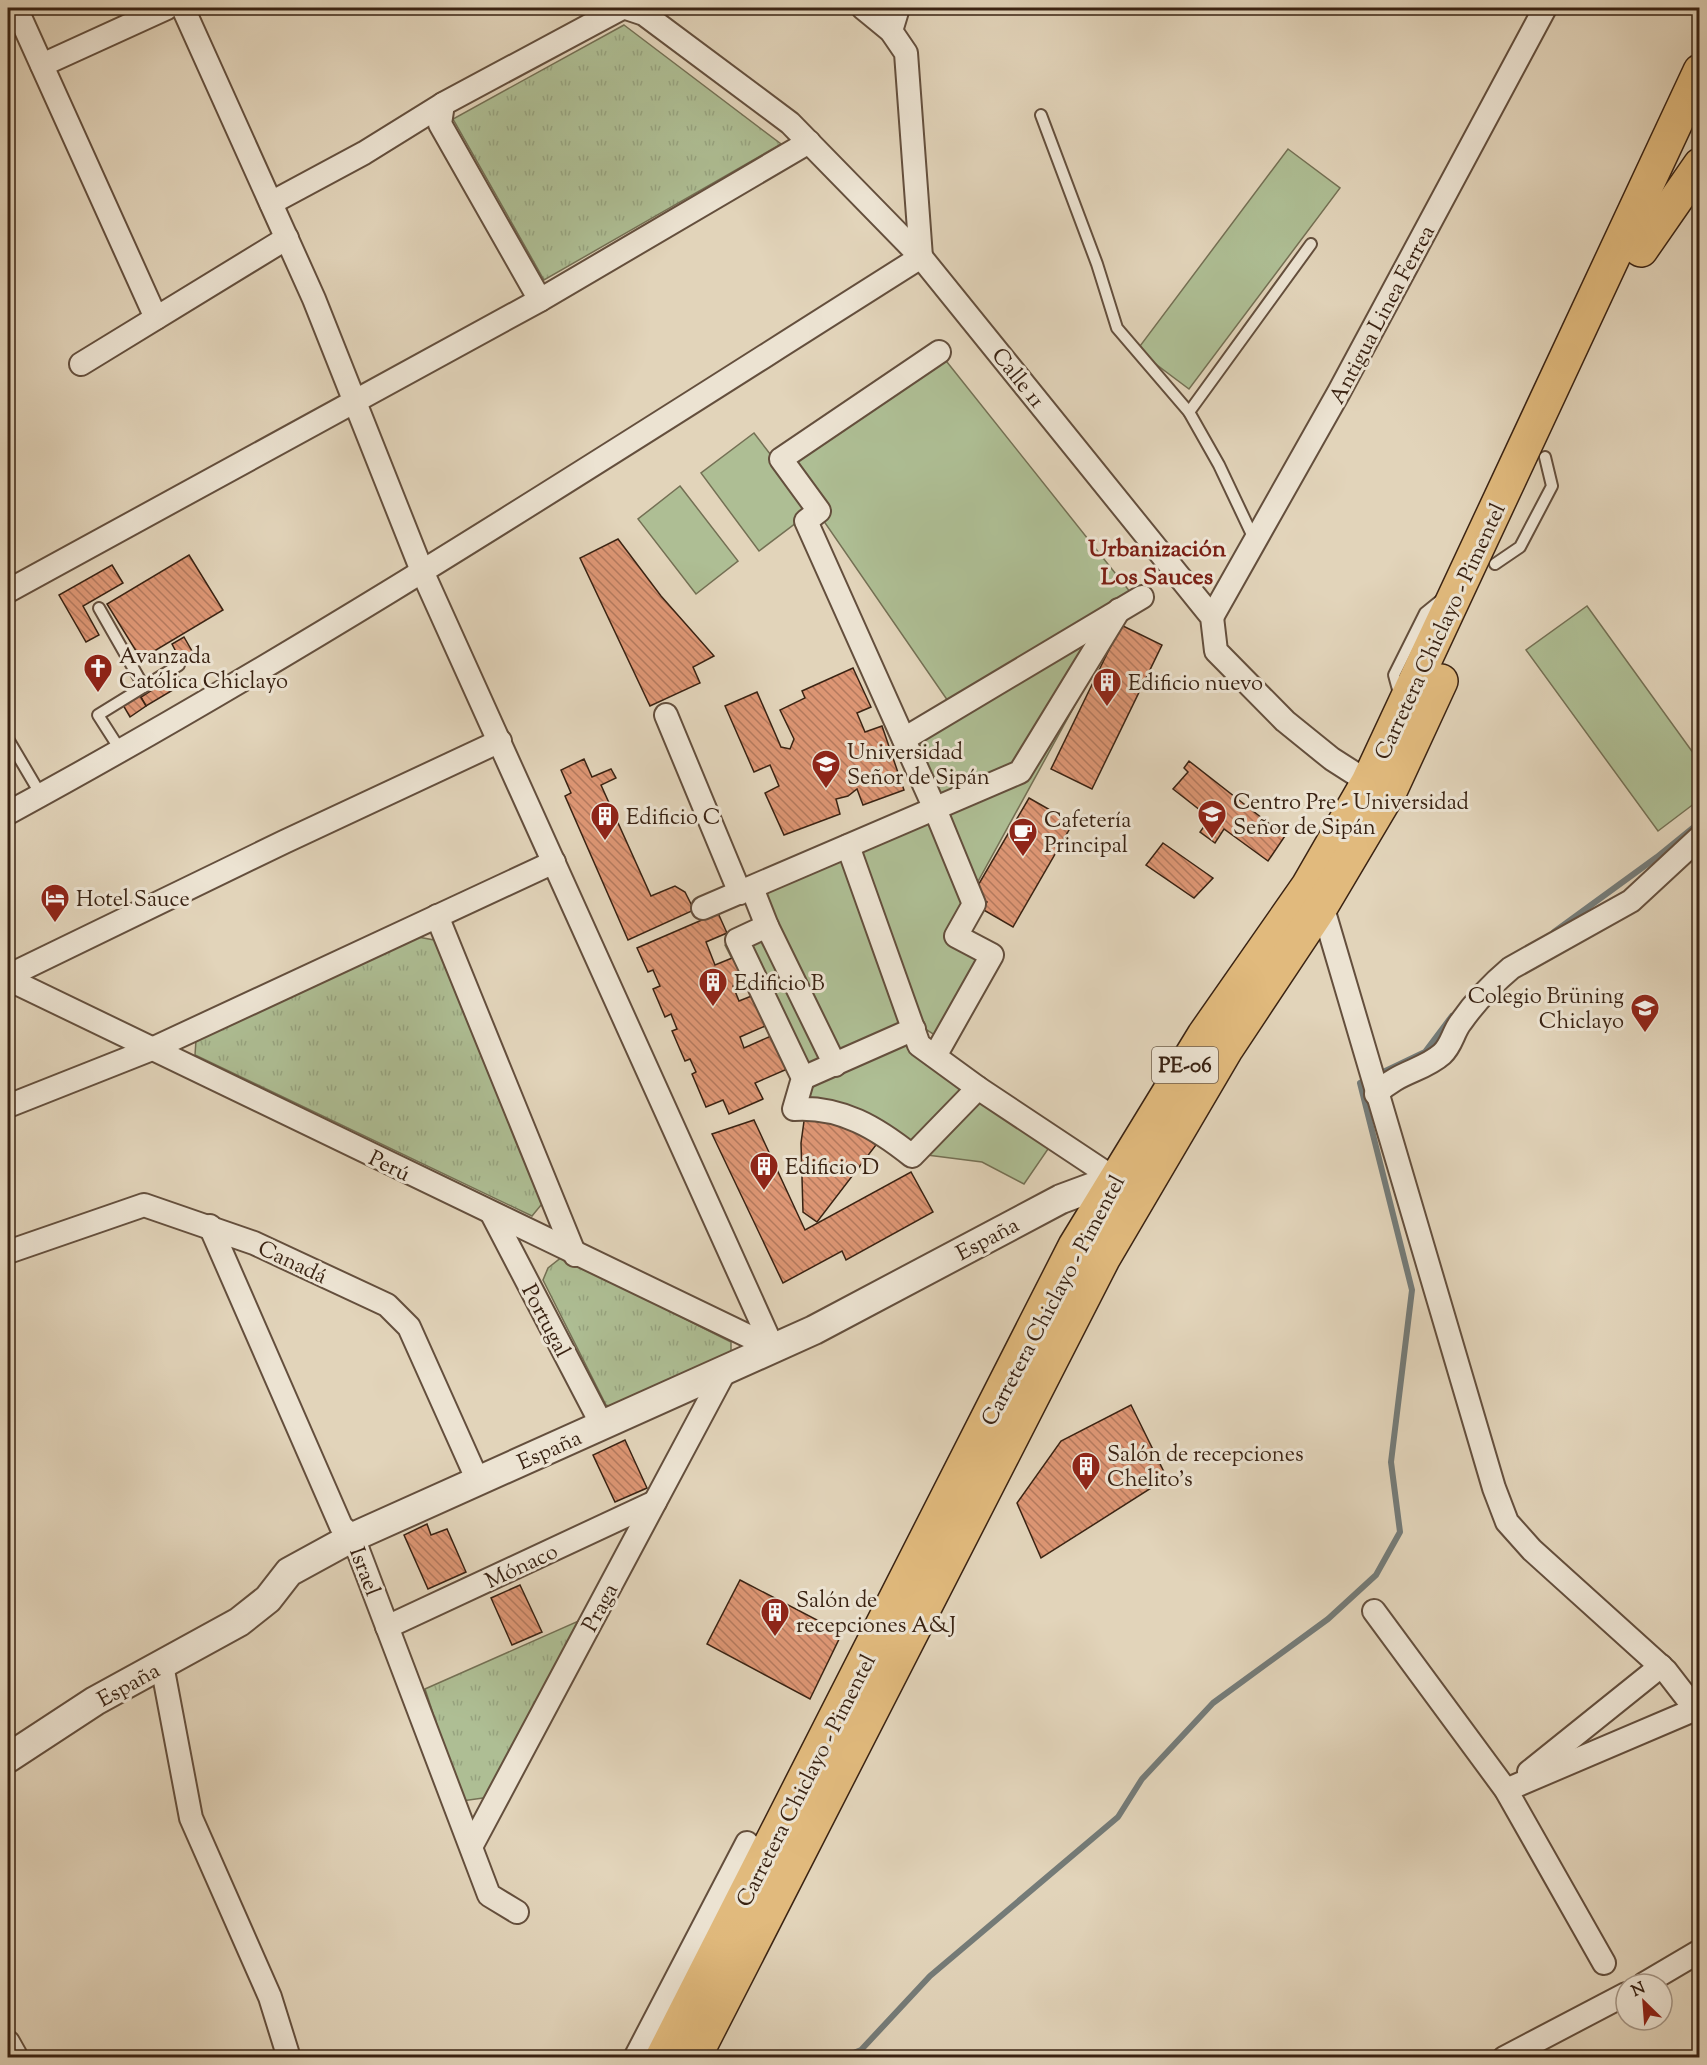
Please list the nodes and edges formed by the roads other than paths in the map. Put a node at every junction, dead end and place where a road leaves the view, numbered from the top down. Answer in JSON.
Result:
{"nodes":[{"id":1,"x":16,"y":8,"type":"edge"},
{"id":2,"x":166,"y":8,"type":"edge"},
{"id":3,"x":183,"y":8,"type":"edge"},
{"id":4,"x":624,"y":8,"type":"edge"},
{"id":5,"x":862,"y":8,"type":"edge"},
{"id":6,"x":898,"y":8,"type":"edge"},
{"id":7,"x":1545,"y":8,"type":"edge"},
{"id":8,"x":891,"y":31,"type":"junction"},
{"id":9,"x":42,"y":65,"type":"junction"},
{"id":10,"x":1700,"y":71,"type":"edge"},
{"id":11,"x":443,"y":104,"type":"junction"},
{"id":12,"x":1041,"y":115,"type":"dead end"},
{"id":13,"x":1700,"y":125,"type":"edge"},
{"id":14,"x":809,"y":142,"type":"junction"},
{"id":15,"x":1697,"y":168,"type":"edge"},
{"id":16,"x":271,"y":203,"type":"junction"},
{"id":17,"x":287,"y":238,"type":"junction"},
{"id":18,"x":1311,"y":244,"type":"dead end"},
{"id":19,"x":1641,"y":250,"type":"junction"},
{"id":20,"x":921,"y":257,"type":"junction"},
{"id":21,"x":540,"y":300,"type":"junction"},
{"id":22,"x":156,"y":318,"type":"junction"},
{"id":23,"x":939,"y":352,"type":"dead end"},
{"id":24,"x":81,"y":364,"type":"dead end"},
{"id":25,"x":356,"y":399,"type":"junction"},
{"id":26,"x":1189,"y":412,"type":"junction"},
{"id":27,"x":1255,"y":542,"type":"junction"},
{"id":28,"x":422,"y":571,"type":"junction"},
{"id":29,"x":8,"y":591,"type":"edge"},
{"id":30,"x":1142,"y":597,"type":"dead end"},
{"id":31,"x":99,"y":608,"type":"dead end"},
{"id":32,"x":1119,"y":610,"type":"junction"},
{"id":33,"x":1212,"y":617,"type":"junction"},
{"id":34,"x":179,"y":665,"type":"dead end"},
{"id":35,"x":144,"y":687,"type":"junction"},
{"id":36,"x":666,"y":715,"type":"dead end"},
{"id":37,"x":8,"y":740,"type":"edge"},
{"id":38,"x":904,"y":740,"type":"junction"},
{"id":39,"x":500,"y":741,"type":"junction"},
{"id":40,"x":121,"y":752,"type":"junction"},
{"id":41,"x":1368,"y":782,"type":"junction"},
{"id":42,"x":40,"y":795,"type":"junction"},
{"id":43,"x":935,"y":809,"type":"junction"},
{"id":44,"x":8,"y":813,"type":"edge"},
{"id":45,"x":1700,"y":837,"type":"edge"},
{"id":46,"x":848,"y":846,"type":"junction"},
{"id":47,"x":554,"y":862,"type":"junction"},
{"id":48,"x":746,"y":890,"type":"junction"},
{"id":49,"x":1322,"y":905,"type":"junction"},
{"id":50,"x":703,"y":908,"type":"dead end"},
{"id":51,"x":437,"y":915,"type":"junction"},
{"id":52,"x":767,"y":926,"type":"junction"},
{"id":53,"x":8,"y":978,"type":"edge"},
{"id":54,"x":805,"y":1003,"type":"junction"},
{"id":55,"x":776,"y":1019,"type":"junction"},
{"id":56,"x":914,"y":1029,"type":"junction"},
{"id":57,"x":152,"y":1049,"type":"junction"},
{"id":58,"x":935,"y":1056,"type":"junction"},
{"id":59,"x":835,"y":1065,"type":"junction"},
{"id":60,"x":803,"y":1078,"type":"junction"},
{"id":61,"x":1373,"y":1083,"type":"junction"},
{"id":62,"x":978,"y":1088,"type":"junction"},
{"id":63,"x":8,"y":1106,"type":"edge"},
{"id":64,"x":1115,"y":1179,"type":"junction"},
{"id":65,"x":492,"y":1214,"type":"junction"},
{"id":66,"x":210,"y":1226,"type":"junction"},
{"id":67,"x":8,"y":1252,"type":"edge"},
{"id":68,"x":575,"y":1255,"type":"junction"},
{"id":69,"x":773,"y":1348,"type":"junction"},
{"id":70,"x":726,"y":1370,"type":"junction"},
{"id":71,"x":602,"y":1425,"type":"junction"},
{"id":72,"x":478,"y":1481,"type":"junction"},
{"id":73,"x":655,"y":1502,"type":"junction"},
{"id":74,"x":352,"y":1537,"type":"junction"},
{"id":75,"x":1374,"y":1611,"type":"dead end"},
{"id":76,"x":387,"y":1627,"type":"junction"},
{"id":77,"x":162,"y":1665,"type":"junction"},
{"id":78,"x":1660,"y":1666,"type":"junction"},
{"id":79,"x":856,"y":1682,"type":"junction"},
{"id":80,"x":1698,"y":1712,"type":"edge"},
{"id":81,"x":8,"y":1758,"type":"edge"},
{"id":82,"x":1506,"y":1790,"type":"junction"},
{"id":83,"x":747,"y":1843,"type":"joint"},
{"id":84,"x":472,"y":1845,"type":"junction"},
{"id":85,"x":517,"y":1912,"type":"dead end"},
{"id":86,"x":1700,"y":1951,"type":"edge"},
{"id":87,"x":1604,"y":1963,"type":"dead end"},
{"id":88,"x":1664,"y":1972,"type":"edge"},
{"id":89,"x":1614,"y":2000,"type":"edge"},
{"id":90,"x":8,"y":2042,"type":"edge"},
{"id":91,"x":17,"y":2058,"type":"edge"},
{"id":92,"x":289,"y":2058,"type":"edge"},
{"id":93,"x":635,"y":2058,"type":"edge"},
{"id":94,"x":662,"y":2058,"type":"edge"},
{"id":95,"x":694,"y":2058,"type":"edge"},
{"id":96,"x":1504,"y":2058,"type":"edge"}],
"edges":[{"from":1,"to":9,"type":"street"},
{"from":2,"to":9,"type":"street"},
{"from":3,"to":16,"type":"street"},
{"from":4,"to":11,"type":"street"},
{"from":4,"to":14,"type":"street","name":"Calle 11"},
{"from":5,"to":8,"type":"street"},
{"from":6,"to":8,"type":"street"},
{"from":7,"to":27,"type":"street","name":"Antigua Linea Ferrea"},
{"from":8,"to":20,"type":"street"},
{"from":9,"to":22,"type":"street"},
{"from":10,"to":41,"type":"main road","name":"Carretera Chiclayo - Pimentel","number":"PE-06"},
{"from":11,"to":16,"type":"street"},
{"from":11,"to":21,"type":"street"},
{"from":12,"to":26,"type":"lane"},
{"from":13,"to":19,"type":"main road","name":"Carretera Chiclayo - Pimentel","number":"PE-06"},
{"from":14,"to":20,"type":"street","name":"Calle 11"},
{"from":14,"to":21,"type":"street"},
{"from":15,"to":19,"type":"main road"},
{"from":16,"to":17,"type":"street"},
{"from":17,"to":22,"type":"street"},
{"from":17,"to":25,"type":"street"},
{"from":18,"to":26,"type":"lane"},
{"from":19,"to":49,"type":"main road","name":"Carretera Chiclayo - Pimentel","number":"PE-06"},
{"from":20,"to":28,"type":"street"},
{"from":20,"to":33,"type":"street","name":"Calle 11"},
{"from":21,"to":25,"type":"street"},
{"from":22,"to":24,"type":"street"},
{"from":23,"to":38,"type":"street"},
{"from":25,"to":28,"type":"street"},
{"from":25,"to":29,"type":"street"},
{"from":26,"to":27,"type":"lane"},
{"from":27,"to":33,"type":"street","name":"Antigua Linea Ferrea"},
{"from":28,"to":39,"type":"street"},
{"from":28,"to":40,"type":"street"},
{"from":30,"to":32,"type":"street"},
{"from":31,"to":35,"type":"lane"},
{"from":32,"to":38,"type":"street"},
{"from":32,"to":43,"type":"street"},
{"from":33,"to":41,"type":"street"},
{"from":34,"to":35,"type":"lane"},
{"from":35,"to":40,"type":"lane"},
{"from":36,"to":48,"type":"street"},
{"from":37,"to":42,"type":"lane"},
{"from":38,"to":43,"type":"street"},
{"from":39,"to":47,"type":"street"},
{"from":39,"to":53,"type":"street"},
{"from":40,"to":42,"type":"street"},
{"from":41,"to":64,"type":"main road","name":"Carretera Chiclayo - Pimentel","number":"PE-06"},
{"from":42,"to":44,"type":"street"},
{"from":43,"to":46,"type":"street"},
{"from":43,"to":58,"type":"street"},
{"from":45,"to":61,"type":"street"},
{"from":46,"to":48,"type":"street"},
{"from":46,"to":56,"type":"street"},
{"from":47,"to":51,"type":"street"},
{"from":47,"to":69,"type":"street"},
{"from":48,"to":50,"type":"street"},
{"from":48,"to":52,"type":"street"},
{"from":49,"to":61,"type":"street"},
{"from":49,"to":95,"type":"main road","name":"Carretera Chiclayo - Pimentel","number":"PE-06"},
{"from":51,"to":57,"type":"street"},
{"from":51,"to":68,"type":"street"},
{"from":52,"to":54,"type":"street"},
{"from":52,"to":55,"type":"street"},
{"from":53,"to":57,"type":"street","name":"Perú"},
{"from":54,"to":55,"type":"street"},
{"from":54,"to":59,"type":"street"},
{"from":55,"to":60,"type":"street"},
{"from":56,"to":58,"type":"street"},
{"from":56,"to":59,"type":"street"},
{"from":57,"to":63,"type":"street"},
{"from":57,"to":65,"type":"street","name":"Perú"},
{"from":58,"to":62,"type":"street"},
{"from":59,"to":60,"type":"street"},
{"from":60,"to":62,"type":"street"},
{"from":61,"to":78,"type":"street"},
{"from":62,"to":64,"type":"street"},
{"from":64,"to":69,"type":"street","name":"España"},
{"from":64,"to":79,"type":"main road","name":"Carretera Chiclayo - Pimentel","number":"PE-06"},
{"from":65,"to":68,"type":"street","name":"Perú"},
{"from":65,"to":71,"type":"street","name":"Portugal"},
{"from":66,"to":67,"type":"street","name":"Canadá"},
{"from":66,"to":72,"type":"street","name":"Canadá"},
{"from":66,"to":74,"type":"street","name":"Israel"},
{"from":68,"to":69,"type":"street","name":"Perú"},
{"from":69,"to":70,"type":"street","name":"España"},
{"from":70,"to":71,"type":"street","name":"España"},
{"from":70,"to":73,"type":"street","name":"Praga"},
{"from":71,"to":72,"type":"street","name":"España"},
{"from":72,"to":74,"type":"street","name":"España"},
{"from":73,"to":76,"type":"street","name":"Mónaco"},
{"from":73,"to":84,"type":"street","name":"Praga"},
{"from":74,"to":76,"type":"street","name":"Israel"},
{"from":74,"to":77,"type":"street","name":"España"},
{"from":75,"to":82,"type":"street"},
{"from":76,"to":84,"type":"street","name":"Israel"},
{"from":77,"to":81,"type":"street","name":"España"},
{"from":77,"to":92,"type":"street"},
{"from":78,"to":80,"type":"street"},
{"from":78,"to":82,"type":"street"},
{"from":79,"to":83,"type":"main road"},
{"from":79,"to":94,"type":"main road","name":"Carretera Chiclayo - Pimentel","number":"PE-06"},
{"from":80,"to":82,"type":"street"},
{"from":82,"to":87,"type":"street"},
{"from":83,"to":93,"type":"street"},
{"from":84,"to":85,"type":"street","name":"Israel"},
{"from":86,"to":88,"type":"street"},
{"from":89,"to":96,"type":"street"},
{"from":90,"to":91,"type":"street"}]}
